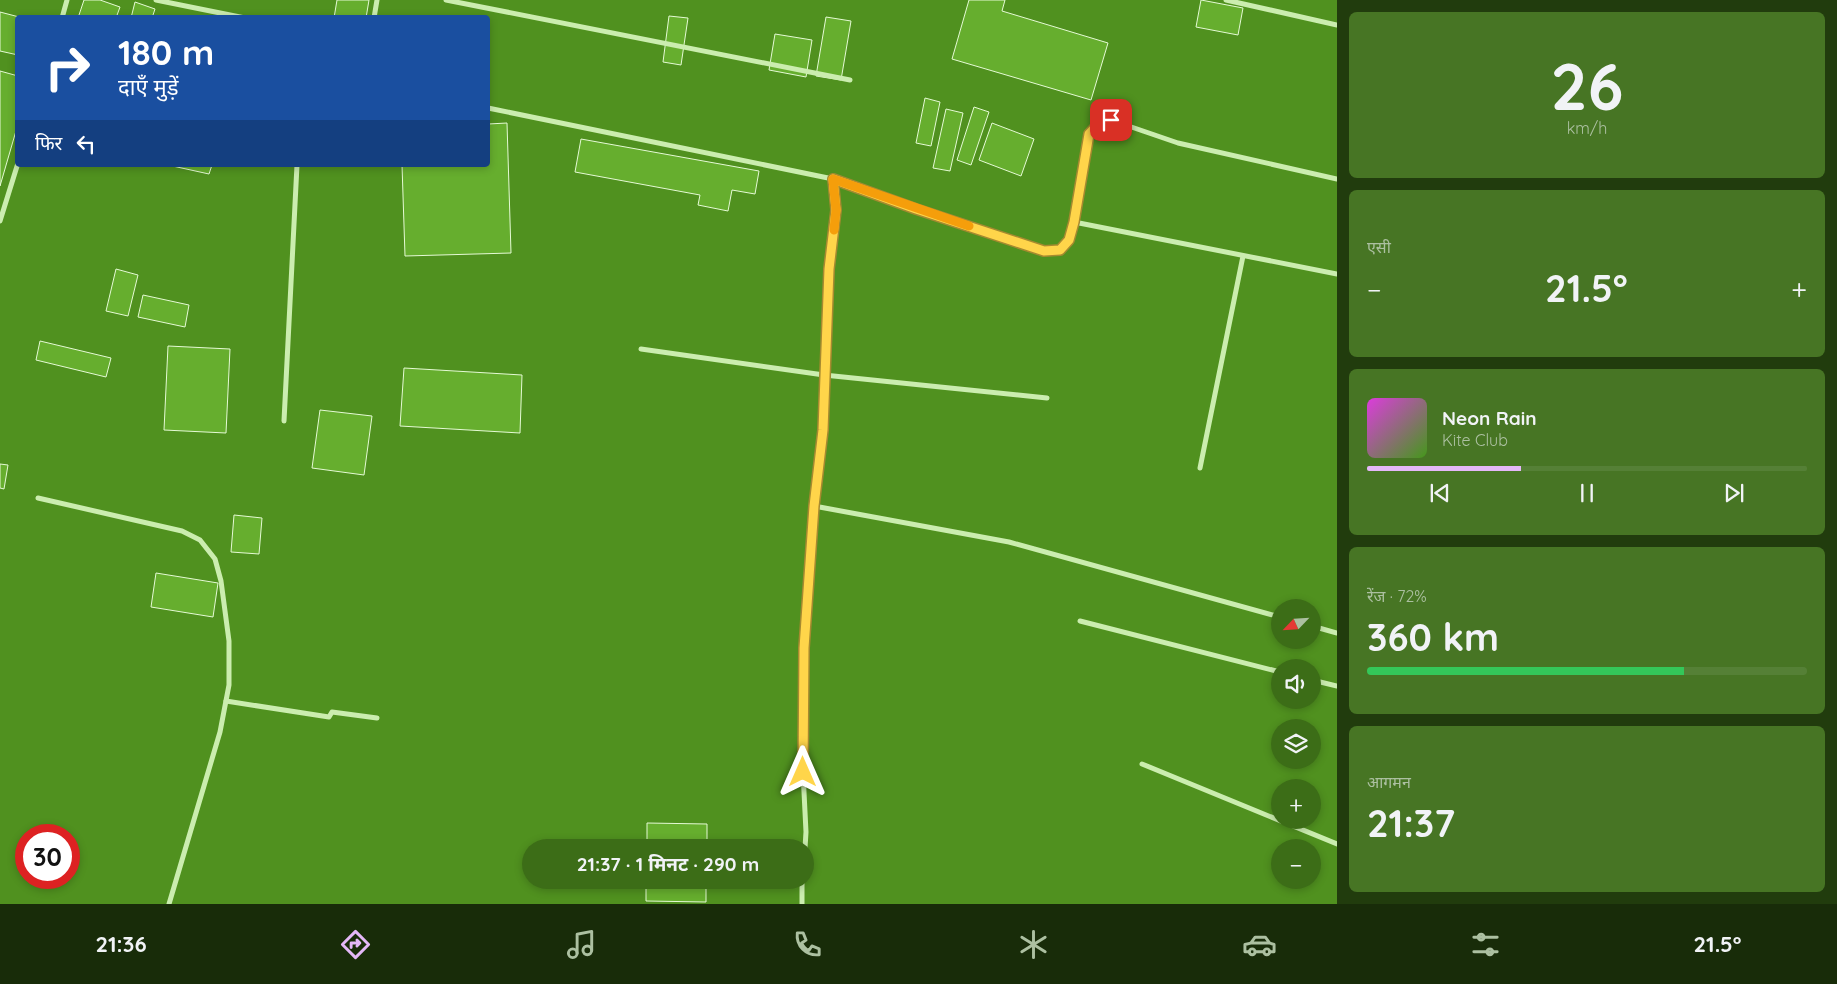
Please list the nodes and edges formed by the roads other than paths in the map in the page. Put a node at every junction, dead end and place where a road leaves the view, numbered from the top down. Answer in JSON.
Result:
{"nodes":[{"id":1,"x":67,"y":0,"type":"edge"},
{"id":2,"x":156,"y":0,"type":"edge"},
{"id":3,"x":377,"y":0,"type":"edge"},
{"id":4,"x":446,"y":0,"type":"edge"},
{"id":5,"x":1226,"y":0,"type":"edge"},
{"id":6,"x":63,"y":15,"type":"edge"},
{"id":7,"x":230,"y":15,"type":"edge"},
{"id":8,"x":374,"y":15,"type":"edge"},
{"id":9,"x":1337,"y":25,"type":"edge"},
{"id":10,"x":850,"y":80,"type":"dead end"},
{"id":11,"x":490,"y":108,"type":"edge"},
{"id":12,"x":17,"y":167,"type":"edge"},
{"id":13,"x":297,"y":167,"type":"edge"},
{"id":14,"x":833,"y":179,"type":"junction"},
{"id":15,"x":1337,"y":180,"type":"edge"},
{"id":16,"x":0,"y":221,"type":"edge"},
{"id":17,"x":1074,"y":222,"type":"junction"},
{"id":18,"x":1243,"y":256,"type":"junction"},
{"id":19,"x":1337,"y":274,"type":"edge"},
{"id":20,"x":641,"y":349,"type":"dead end"},
{"id":21,"x":824,"y":375,"type":"junction"},
{"id":22,"x":1047,"y":398,"type":"dead end"},
{"id":23,"x":284,"y":421,"type":"dead end"},
{"id":24,"x":1200,"y":468,"type":"dead end"},
{"id":25,"x":38,"y":498,"type":"dead end"},
{"id":26,"x":814,"y":506,"type":"junction"},
{"id":27,"x":1271,"y":615,"type":"edge"},
{"id":28,"x":1080,"y":621,"type":"dead end"},
{"id":29,"x":1321,"y":629,"type":"edge"},
{"id":30,"x":1337,"y":633,"type":"edge"},
{"id":31,"x":1271,"y":670,"type":"edge"},
{"id":32,"x":1321,"y":682,"type":"edge"},
{"id":33,"x":1337,"y":686,"type":"edge"},
{"id":34,"x":226,"y":701,"type":"junction"},
{"id":35,"x":377,"y":718,"type":"dead end"},
{"id":36,"x":1142,"y":764,"type":"dead end"},
{"id":37,"x":806,"y":839,"type":"edge"},
{"id":38,"x":1337,"y":844,"type":"edge"},
{"id":39,"x":802,"y":889,"type":"edge"},
{"id":40,"x":168,"y":904,"type":"edge"},
{"id":41,"x":802,"y":904,"type":"edge"}],
"edges":[{"from":1,"to":6,"type":"street"},
{"from":2,"to":7,"type":"street"},
{"from":3,"to":8,"type":"street"},
{"from":4,"to":10,"type":"street"},
{"from":5,"to":9,"type":"street"},
{"from":11,"to":14,"type":"street"},
{"from":12,"to":16,"type":"street"},
{"from":13,"to":23,"type":"street"},
{"from":14,"to":17,"type":"street"},
{"from":14,"to":21,"type":"street"},
{"from":15,"to":17,"type":"street"},
{"from":17,"to":18,"type":"street"},
{"from":18,"to":19,"type":"street"},
{"from":18,"to":24,"type":"street"},
{"from":20,"to":21,"type":"street"},
{"from":21,"to":22,"type":"street"},
{"from":21,"to":26,"type":"street"},
{"from":25,"to":34,"type":"street"},
{"from":26,"to":27,"type":"street"},
{"from":26,"to":37,"type":"street"},
{"from":28,"to":31,"type":"street"},
{"from":29,"to":30,"type":"street"},
{"from":32,"to":33,"type":"street"},
{"from":34,"to":35,"type":"street"},
{"from":34,"to":40,"type":"street"},
{"from":36,"to":38,"type":"street"},
{"from":39,"to":41,"type":"street"}]}
